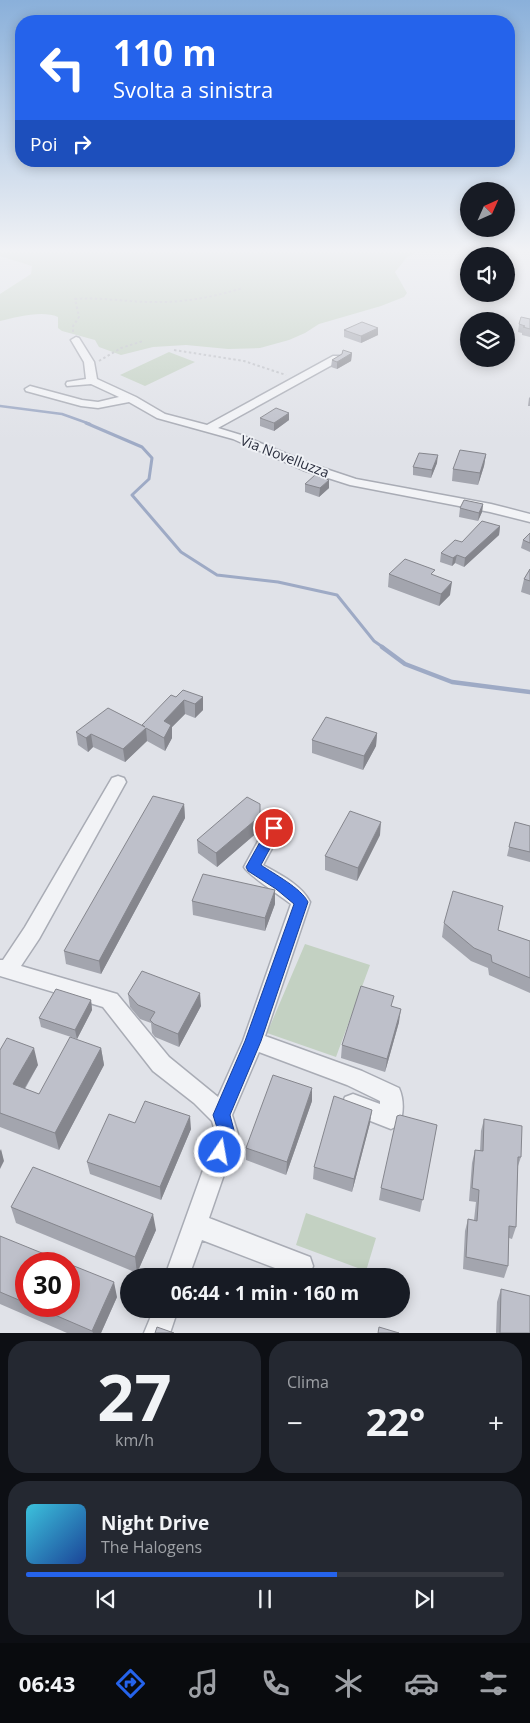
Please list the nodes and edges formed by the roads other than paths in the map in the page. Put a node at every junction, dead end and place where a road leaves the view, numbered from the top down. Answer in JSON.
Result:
{"nodes":[{"id":1,"x":76,"y":340,"type":"road end"},
{"id":2,"x":338,"y":358,"type":"edge"},
{"id":3,"x":92,"y":376,"type":"junction"},
{"id":4,"x":71,"y":384,"type":"dead end"},
{"id":5,"x":30,"y":388,"type":"dead end"},
{"id":6,"x":130,"y":398,"type":"junction"},
{"id":7,"x":208,"y":429,"type":"junction"},
{"id":8,"x":530,"y":518,"type":"edge"},
{"id":9,"x":118,"y":782,"type":"dead end"},
{"id":10,"x":274,"y":828,"type":"dead end"},
{"id":11,"x":4,"y":969,"type":"edge"},
{"id":12,"x":253,"y":1041,"type":"junction"},
{"id":13,"x":342,"y":1100,"type":"edge"},
{"id":14,"x":221,"y":1115,"type":"junction"},
{"id":15,"x":195,"y":1225,"type":"junction"},
{"id":16,"x":301,"y":1266,"type":"dead end"},
{"id":17,"x":180,"y":1268,"type":"edge"},
{"id":18,"x":163,"y":1318,"type":"edge"},
{"id":19,"x":157,"y":1333,"type":"edge"}],
"edges":[{"from":1,"to":3,"type":"street"},
{"from":2,"to":7,"type":"street"},
{"from":3,"to":4,"type":"street"},
{"from":3,"to":6,"type":"street","name":"Via Novelluzza"},
{"from":5,"to":6,"type":"street"},
{"from":6,"to":7,"type":"street","name":"Via Novelluzza"},
{"from":7,"to":8,"type":"street","name":"Via Novelluzza"},
{"from":9,"to":11,"type":"street"},
{"from":10,"to":12,"type":"street"},
{"from":11,"to":14,"type":"street"},
{"from":12,"to":13,"type":"street"},
{"from":12,"to":14,"type":"street"},
{"from":14,"to":15,"type":"street"},
{"from":15,"to":16,"type":"street"},
{"from":15,"to":17,"type":"street"},
{"from":18,"to":19,"type":"street"}]}
